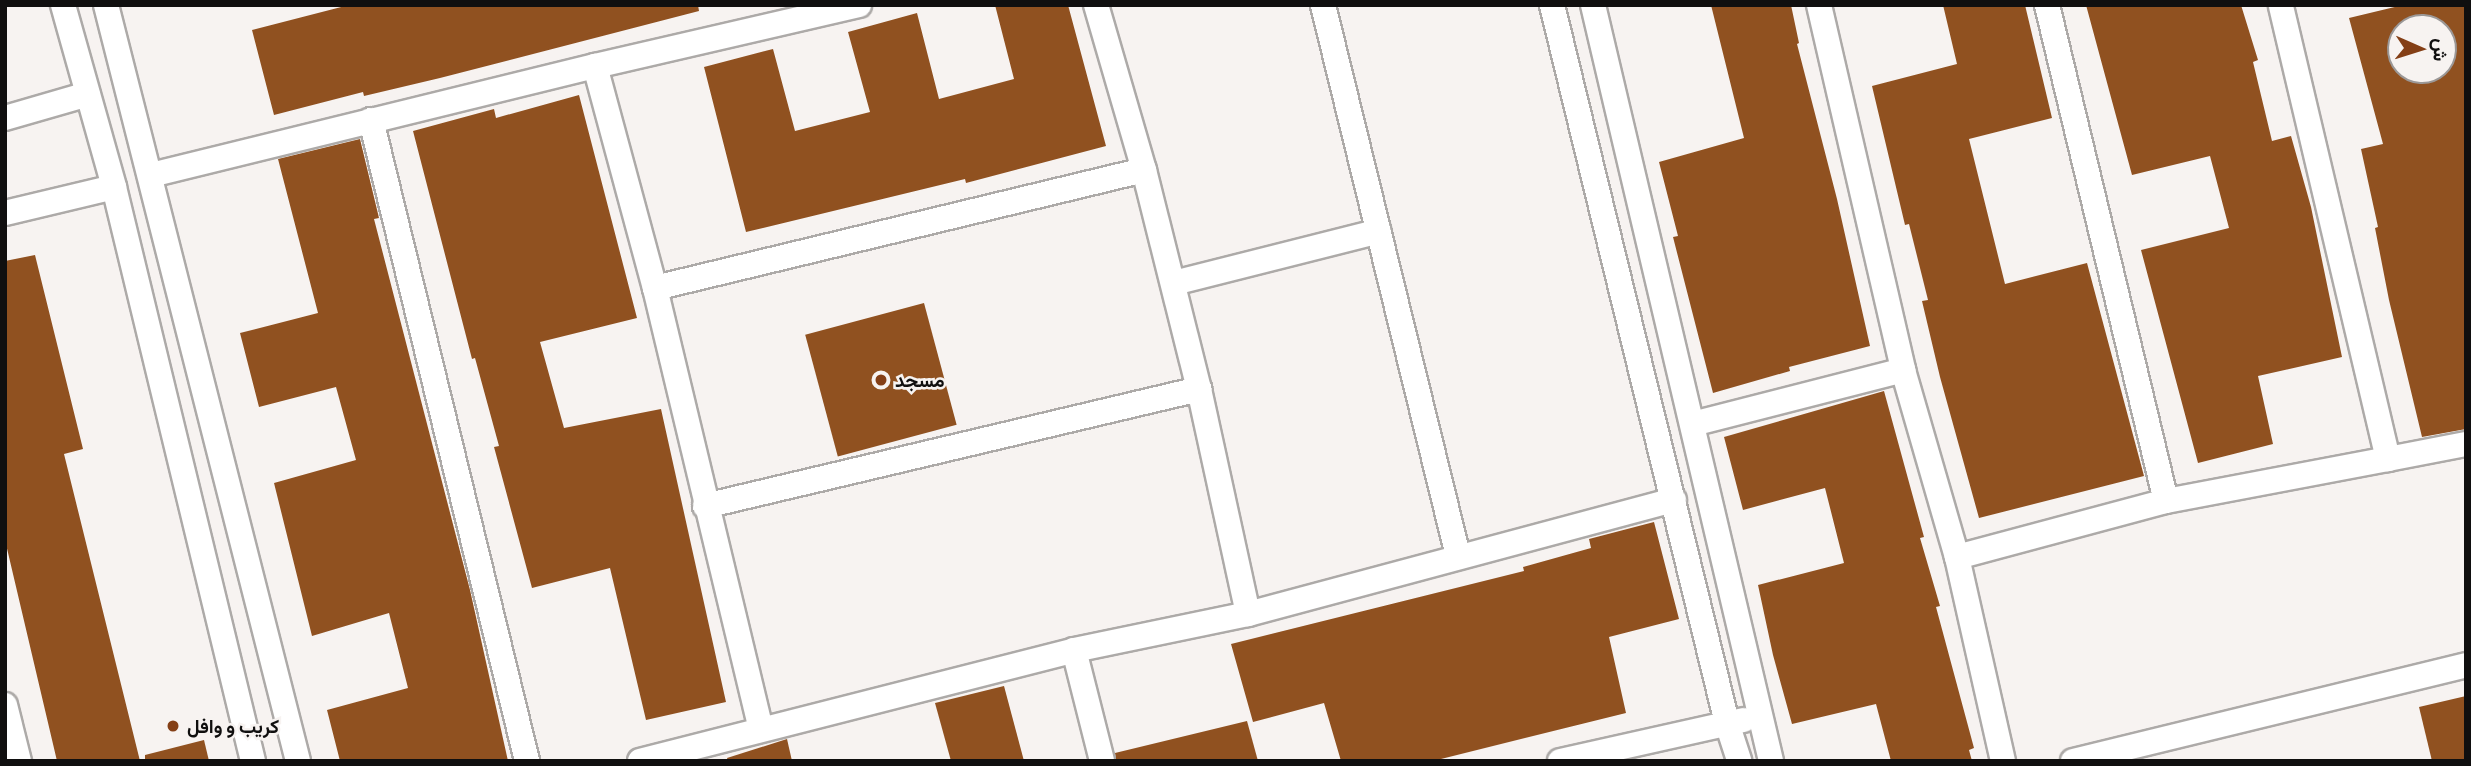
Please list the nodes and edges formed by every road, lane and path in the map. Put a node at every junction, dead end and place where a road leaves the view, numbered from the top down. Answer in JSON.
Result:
{"nodes":[{"id":1,"x":63,"y":5,"type":"edge"},
{"id":2,"x":106,"y":5,"type":"edge"},
{"id":3,"x":859,"y":5,"type":"edge"},
{"id":4,"x":1096,"y":5,"type":"edge"},
{"id":5,"x":1323,"y":5,"type":"edge"},
{"id":6,"x":1552,"y":5,"type":"edge"},
{"id":7,"x":1593,"y":5,"type":"edge"},
{"id":8,"x":1819,"y":5,"type":"edge"},
{"id":9,"x":2047,"y":5,"type":"edge"},
{"id":10,"x":2281,"y":5,"type":"edge"},
{"id":11,"x":595,"y":66,"type":"junction"},
{"id":12,"x":88,"y":94,"type":"junction"},
{"id":13,"x":5,"y":118,"type":"edge"},
{"id":14,"x":371,"y":120,"type":"junction"},
{"id":15,"x":1144,"y":170,"type":"junction"},
{"id":16,"x":151,"y":175,"type":"junction"},
{"id":17,"x":114,"y":187,"type":"junction"},
{"id":18,"x":5,"y":213,"type":"edge"},
{"id":19,"x":1379,"y":232,"type":"junction"},
{"id":20,"x":1174,"y":283,"type":"junction"},
{"id":21,"x":655,"y":288,"type":"junction"},
{"id":22,"x":1903,"y":370,"type":"junction"},
{"id":23,"x":1199,"y":389,"type":"junction"},
{"id":24,"x":1693,"y":424,"type":"junction"},
{"id":25,"x":2466,"y":444,"type":"edge"},
{"id":26,"x":2388,"y":459,"type":"junction"},
{"id":27,"x":1674,"y":500,"type":"junction"},
{"id":28,"x":2166,"y":501,"type":"junction"},
{"id":29,"x":705,"y":506,"type":"junction"},
{"id":30,"x":1458,"y":556,"type":"junction"},
{"id":31,"x":1957,"y":557,"type":"junction"},
{"id":32,"x":1248,"y":614,"type":"junction"},
{"id":33,"x":1074,"y":650,"type":"junction"},
{"id":34,"x":2466,"y":665,"type":"edge"},
{"id":35,"x":5,"y":705,"type":"edge"},
{"id":36,"x":1760,"y":716,"type":"junction"},
{"id":37,"x":1727,"y":723,"type":"junction"},
{"id":38,"x":761,"y":729,"type":"junction"},
{"id":39,"x":1766,"y":760,"type":"edge"},
{"id":40,"x":19,"y":761,"type":"edge"},
{"id":41,"x":253,"y":761,"type":"edge"},
{"id":42,"x":298,"y":761,"type":"edge"},
{"id":43,"x":527,"y":761,"type":"edge"},
{"id":44,"x":640,"y":761,"type":"edge"},
{"id":45,"x":1102,"y":761,"type":"edge"},
{"id":46,"x":1560,"y":761,"type":"edge"},
{"id":47,"x":1739,"y":761,"type":"edge"},
{"id":48,"x":2003,"y":761,"type":"edge"},
{"id":49,"x":2073,"y":761,"type":"edge"}],
"edges":[{"from":1,"to":12,"type":"street"},
{"from":2,"to":16,"type":"street"},
{"from":3,"to":11,"type":"street"},
{"from":4,"to":15,"type":"street"},
{"from":5,"to":19,"type":"street"},
{"from":6,"to":27,"type":"street"},
{"from":7,"to":24,"type":"street"},
{"from":8,"to":22,"type":"street"},
{"from":9,"to":28,"type":"street"},
{"from":10,"to":26,"type":"street"},
{"from":11,"to":14,"type":"street"},
{"from":11,"to":21,"type":"street"},
{"from":12,"to":13,"type":"street"},
{"from":12,"to":17,"type":"street"},
{"from":14,"to":16,"type":"street"},
{"from":14,"to":43,"type":"street"},
{"from":15,"to":20,"type":"street"},
{"from":15,"to":21,"type":"street"},
{"from":16,"to":42,"type":"street"},
{"from":17,"to":18,"type":"street"},
{"from":17,"to":41,"type":"street"},
{"from":19,"to":20,"type":"street"},
{"from":19,"to":30,"type":"street"},
{"from":20,"to":23,"type":"street"},
{"from":21,"to":29,"type":"street"},
{"from":22,"to":24,"type":"street"},
{"from":22,"to":31,"type":"street"},
{"from":23,"to":29,"type":"street"},
{"from":23,"to":32,"type":"street"},
{"from":24,"to":36,"type":"street"},
{"from":25,"to":26,"type":"street"},
{"from":26,"to":28,"type":"street"},
{"from":27,"to":30,"type":"street"},
{"from":27,"to":37,"type":"street"},
{"from":28,"to":31,"type":"street"},
{"from":29,"to":38,"type":"street"},
{"from":30,"to":32,"type":"street"},
{"from":31,"to":48,"type":"street"},
{"from":32,"to":33,"type":"street"},
{"from":33,"to":38,"type":"street"},
{"from":33,"to":45,"type":"street"},
{"from":34,"to":49,"type":"street"},
{"from":35,"to":40,"type":"street"},
{"from":36,"to":37,"type":"street"},
{"from":36,"to":39,"type":"street"},
{"from":37,"to":46,"type":"street"},
{"from":37,"to":47,"type":"street"},
{"from":38,"to":44,"type":"street"}]}
